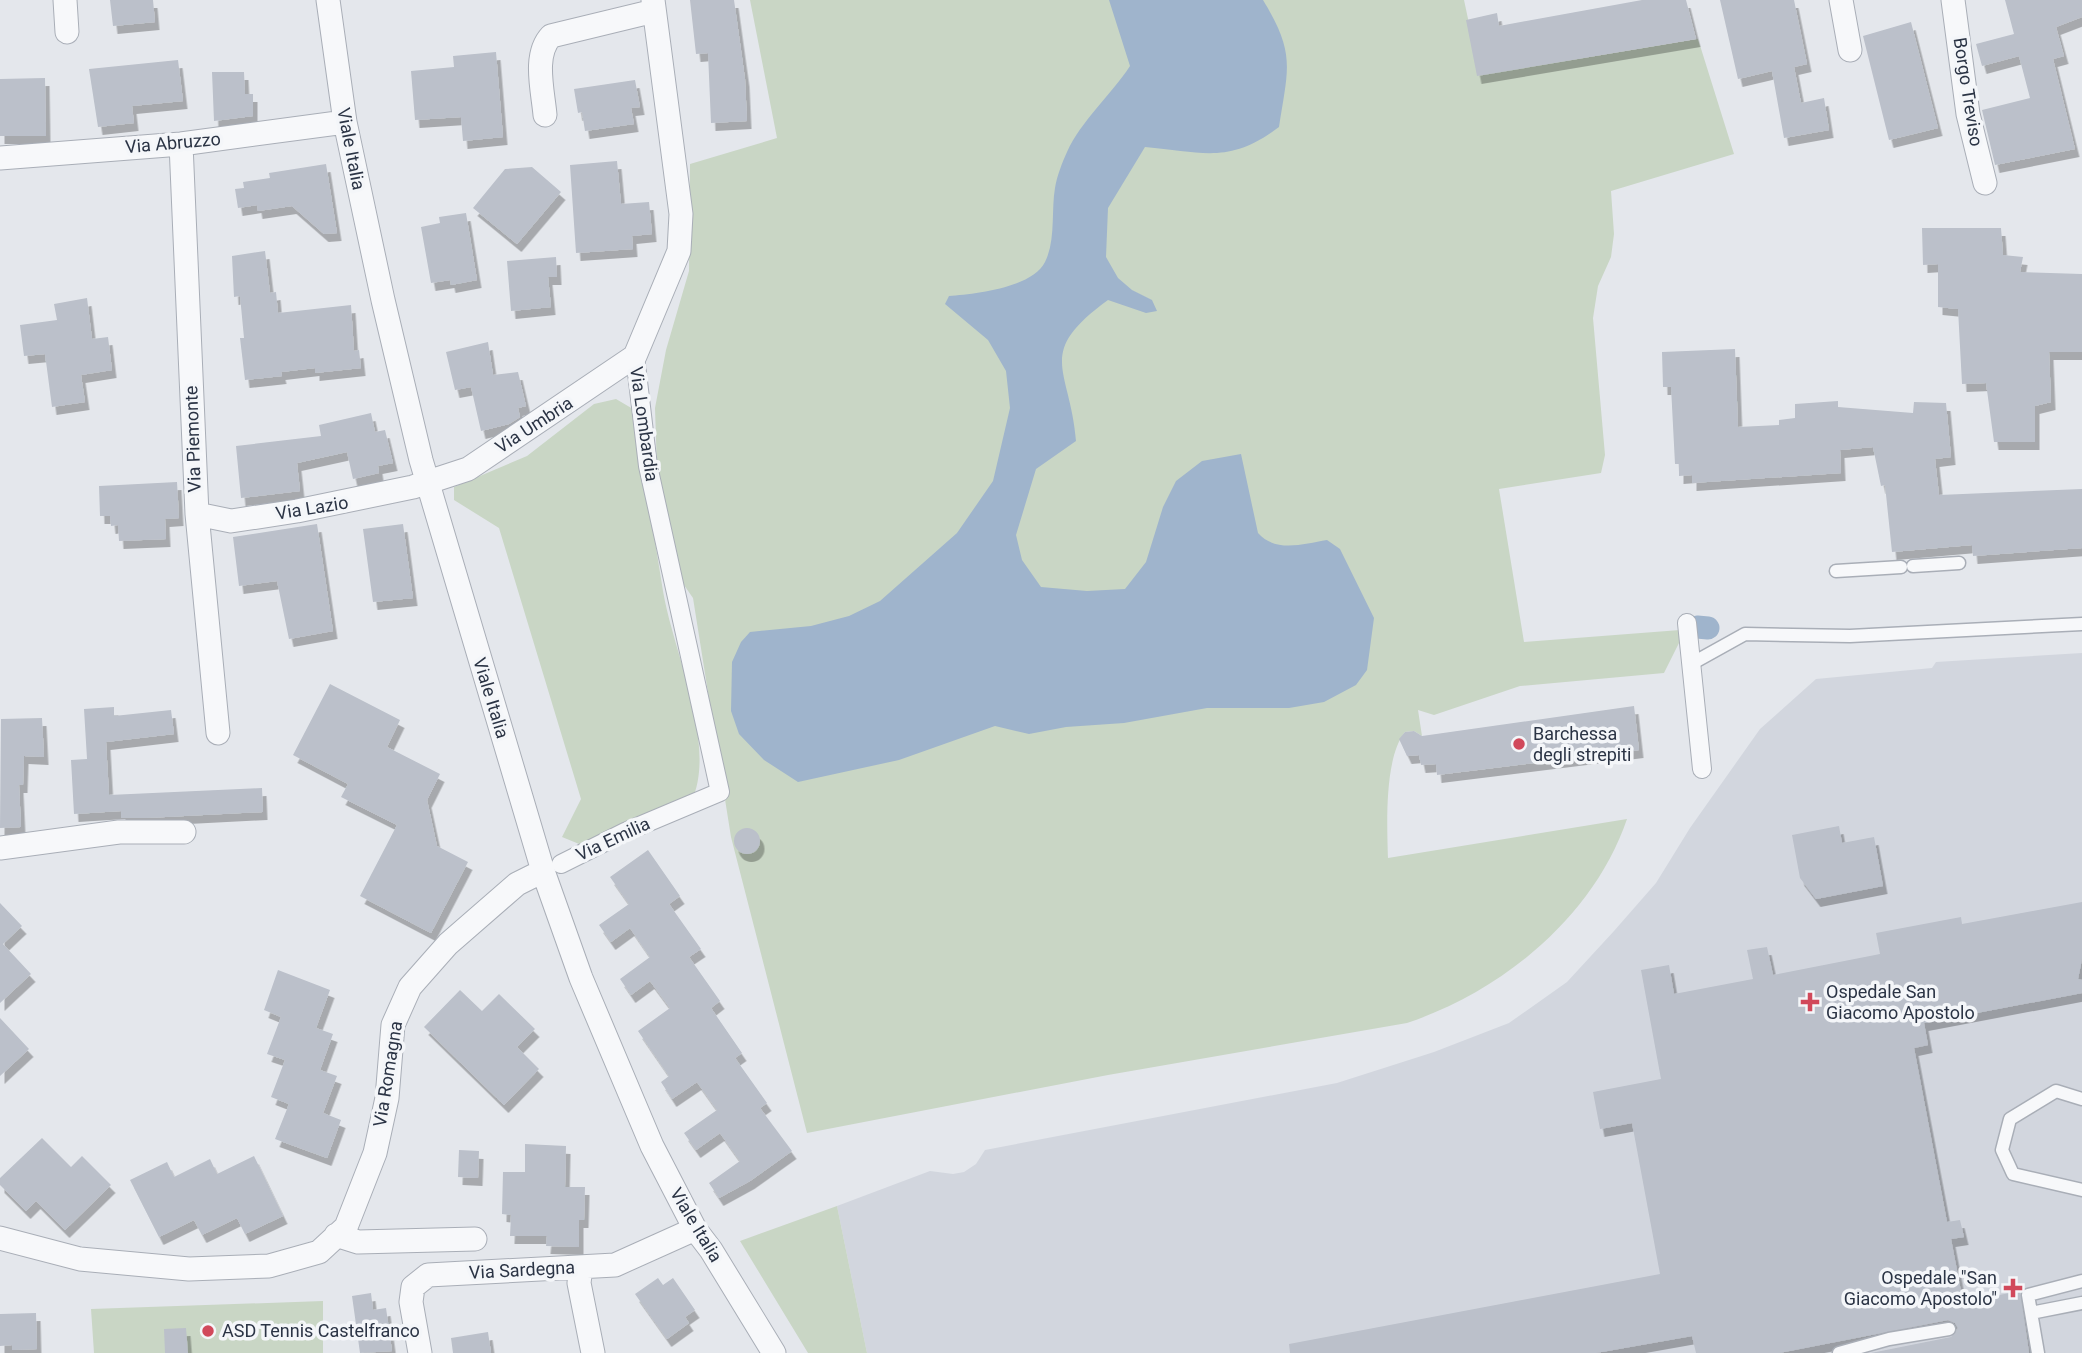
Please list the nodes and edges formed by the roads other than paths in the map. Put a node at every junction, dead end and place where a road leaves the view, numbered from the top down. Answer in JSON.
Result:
{"nodes":[{"id":1,"x":65,"y":0,"type":"edge"},
{"id":2,"x":328,"y":0,"type":"edge"},
{"id":3,"x":1841,"y":0,"type":"edge"},
{"id":4,"x":1953,"y":0,"type":"edge"},
{"id":5,"x":653,"y":6,"type":"edge"},
{"id":6,"x":67,"y":32,"type":"dead end"},
{"id":7,"x":1850,"y":50,"type":"dead end"},
{"id":8,"x":545,"y":115,"type":"dead end"},
{"id":9,"x":345,"y":122,"type":"junction"},
{"id":10,"x":180,"y":144,"type":"junction"},
{"id":11,"x":0,"y":158,"type":"edge"},
{"id":12,"x":1985,"y":183,"type":"dead end"},
{"id":13,"x":635,"y":356,"type":"junction"},
{"id":14,"x":426,"y":481,"type":"junction"},
{"id":15,"x":197,"y":514,"type":"junction"},
{"id":16,"x":1959,"y":563,"type":"dead end"},
{"id":17,"x":1836,"y":570,"type":"dead end"},
{"id":18,"x":1687,"y":623,"type":"dead end"},
{"id":19,"x":2082,"y":624,"type":"edge"},
{"id":20,"x":1691,"y":664,"type":"junction"},
{"id":21,"x":218,"y":733,"type":"dead end"},
{"id":22,"x":1702,"y":769,"type":"dead end"},
{"id":23,"x":666,"y":814,"type":"joint"},
{"id":24,"x":184,"y":832,"type":"dead end"},
{"id":25,"x":0,"y":848,"type":"edge"},
{"id":26,"x":552,"y":868,"type":"junction"},
{"id":27,"x":2082,"y":1099,"type":"edge"},
{"id":28,"x":2082,"y":1190,"type":"edge"},
{"id":29,"x":695,"y":1229,"type":"junction"},
{"id":30,"x":337,"y":1235,"type":"junction"},
{"id":31,"x":0,"y":1238,"type":"edge"},
{"id":32,"x":475,"y":1239,"type":"dead end"},
{"id":33,"x":581,"y":1267,"type":"junction"},
{"id":34,"x":2082,"y":1282,"type":"edge"},
{"id":35,"x":2082,"y":1303,"type":"edge"},
{"id":36,"x":2036,"y":1312,"type":"dead end"},
{"id":37,"x":1950,"y":1329,"type":"dead end"},
{"id":38,"x":419,"y":1353,"type":"edge"},
{"id":39,"x":593,"y":1353,"type":"edge"},
{"id":40,"x":774,"y":1353,"type":"edge"},
{"id":41,"x":1839,"y":1353,"type":"edge"},
{"id":42,"x":2038,"y":1353,"type":"edge"}],
"edges":[{"from":1,"to":6,"type":"street"},
{"from":2,"to":9,"type":"street","name":"Viale Italia"},
{"from":3,"to":7,"type":"street"},
{"from":4,"to":12,"type":"street","name":"Borgo Treviso"},
{"from":5,"to":8,"type":"street"},
{"from":5,"to":13,"type":"street","name":"Via Lombardia"},
{"from":9,"to":10,"type":"street","name":"Via Abruzzo"},
{"from":9,"to":14,"type":"street","name":"Viale Italia"},
{"from":10,"to":11,"type":"street","name":"Via Abruzzo"},
{"from":10,"to":15,"type":"street","name":"Via Piemonte"},
{"from":13,"to":14,"type":"street","name":"Via Umbria"},
{"from":13,"to":23,"type":"street","name":"Via Lombardia"},
{"from":14,"to":15,"type":"street","name":"Via Lazio"},
{"from":14,"to":26,"type":"street","name":"Viale Italia"},
{"from":15,"to":21,"type":"street","name":"Via Piemonte"},
{"from":16,"to":17,"type":"lane"},
{"from":18,"to":20,"type":"street"},
{"from":19,"to":20,"type":"lane"},
{"from":20,"to":22,"type":"street"},
{"from":23,"to":26,"type":"street","name":"Via Emilia"},
{"from":24,"to":25,"type":"street"},
{"from":26,"to":29,"type":"street","name":"Viale Italia"},
{"from":26,"to":30,"type":"street","name":"Via Romagna"},
{"from":27,"to":28,"type":"lane"},
{"from":29,"to":33,"type":"street","name":"Via Sardegna"},
{"from":29,"to":40,"type":"street","name":"Viale Italia"},
{"from":30,"to":31,"type":"street","name":"Via Romagna"},
{"from":30,"to":32,"type":"street"},
{"from":33,"to":38,"type":"street","name":"Via Sardegna"},
{"from":33,"to":39,"type":"street"},
{"from":34,"to":42,"type":"lane"},
{"from":35,"to":36,"type":"lane"},
{"from":37,"to":41,"type":"lane"}]}
